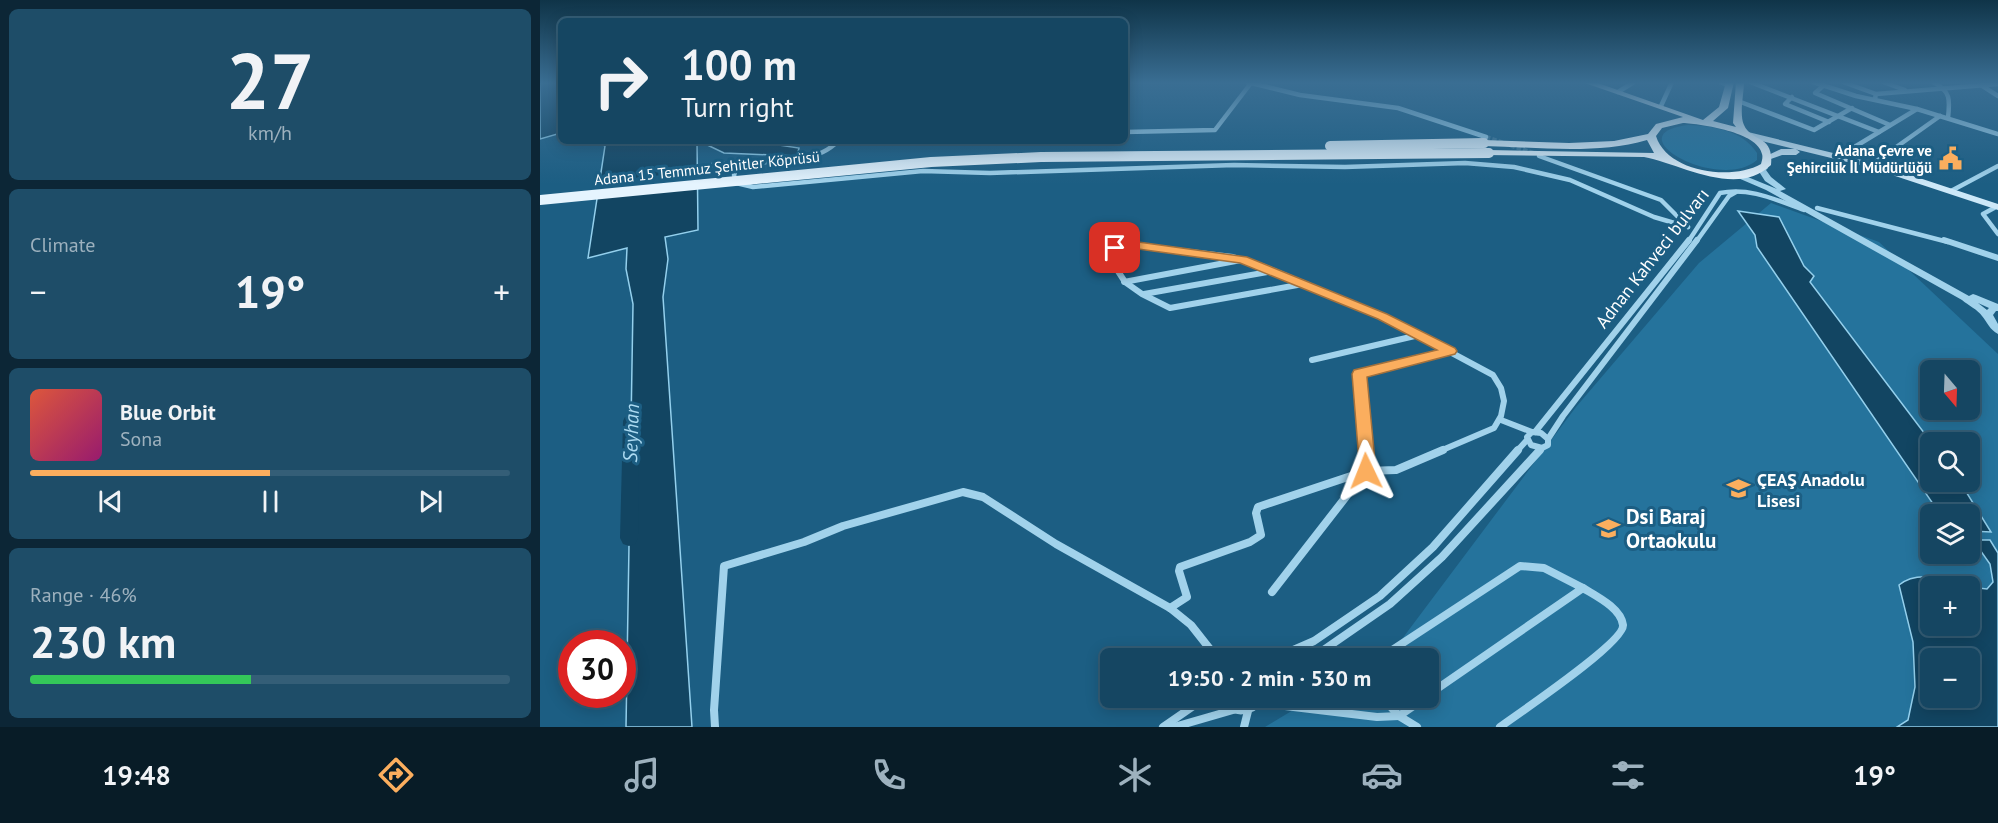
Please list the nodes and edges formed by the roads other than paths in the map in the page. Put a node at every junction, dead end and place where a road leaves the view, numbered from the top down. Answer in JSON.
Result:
{"nodes":[{"id":1,"x":1225,"y":116,"type":"edge"},
{"id":2,"x":1417,"y":116,"type":"edge"},
{"id":3,"x":1658,"y":116,"type":"edge"},
{"id":4,"x":1688,"y":116,"type":"edge"},
{"id":5,"x":1713,"y":116,"type":"edge"},
{"id":6,"x":1738,"y":116,"type":"edge"},
{"id":7,"x":1777,"y":116,"type":"edge"},
{"id":8,"x":1815,"y":116,"type":"edge"},
{"id":9,"x":1840,"y":116,"type":"joint"},
{"id":10,"x":1870,"y":116,"type":"edge"},
{"id":11,"x":1905,"y":116,"type":"edge"},
{"id":12,"x":1940,"y":116,"type":"joint"},
{"id":13,"x":1948,"y":118,"type":"joint"},
{"id":14,"x":1705,"y":122,"type":"junction"},
{"id":15,"x":1830,"y":122,"type":"junction"},
{"id":16,"x":1663,"y":124,"type":"junction"},
{"id":17,"x":1890,"y":125,"type":"junction"},
{"id":18,"x":1128,"y":132,"type":"edge"},
{"id":19,"x":1879,"y":132,"type":"junction"},
{"id":20,"x":1746,"y":134,"type":"junction"},
{"id":21,"x":1998,"y":134,"type":"edge"},
{"id":22,"x":1651,"y":135,"type":"junction"},
{"id":23,"x":835,"y":144,"type":"edge"},
{"id":24,"x":1486,"y":144,"type":"junction"},
{"id":25,"x":1539,"y":156,"type":"tunnel mouth"},
{"id":26,"x":1768,"y":157,"type":"junction"},
{"id":27,"x":1838,"y":157,"type":"junction"},
{"id":28,"x":1668,"y":159,"type":"junction"},
{"id":29,"x":739,"y":162,"type":"junction"},
{"id":30,"x":1871,"y":165,"type":"junction"},
{"id":31,"x":1998,"y":166,"type":"edge"},
{"id":32,"x":702,"y":167,"type":"dead end"},
{"id":33,"x":1764,"y":168,"type":"junction"},
{"id":34,"x":1735,"y":175,"type":"junction"},
{"id":35,"x":1769,"y":188,"type":"junction"},
{"id":36,"x":540,"y":191,"type":"edge"},
{"id":37,"x":1738,"y":191,"type":"junction"},
{"id":38,"x":1951,"y":191,"type":"junction"},
{"id":39,"x":1763,"y":196,"type":"junction"},
{"id":40,"x":540,"y":200,"type":"edge"},
{"id":41,"x":1997,"y":207,"type":"edge"},
{"id":42,"x":1813,"y":210,"type":"junction"},
{"id":43,"x":1688,"y":227,"type":"junction"},
{"id":44,"x":1695,"y":233,"type":"junction"},
{"id":45,"x":1998,"y":234,"type":"edge"},
{"id":46,"x":1998,"y":258,"type":"edge"},
{"id":47,"x":1243,"y":260,"type":"junction"},
{"id":48,"x":1274,"y":271,"type":"junction"},
{"id":49,"x":1124,"y":282,"type":"junction"},
{"id":50,"x":1303,"y":284,"type":"junction"},
{"id":51,"x":1143,"y":294,"type":"junction"},
{"id":52,"x":1998,"y":308,"type":"edge"},
{"id":53,"x":1988,"y":315,"type":"junction"},
{"id":54,"x":1998,"y":331,"type":"edge"},
{"id":55,"x":1419,"y":335,"type":"junction"},
{"id":56,"x":1450,"y":351,"type":"junction"},
{"id":57,"x":1312,"y":360,"type":"dead end"},
{"id":58,"x":1501,"y":420,"type":"junction"},
{"id":59,"x":1530,"y":435,"type":"junction"},
{"id":60,"x":1548,"y":439,"type":"junction"},
{"id":61,"x":1542,"y":448,"type":"junction"},
{"id":62,"x":1366,"y":471,"type":"junction"},
{"id":63,"x":1583,"y":588,"type":"junction"},
{"id":64,"x":1272,"y":592,"type":"dead end"},
{"id":65,"x":1170,"y":608,"type":"junction"},
{"id":66,"x":1209,"y":648,"type":"edge"},
{"id":67,"x":1298,"y":648,"type":"edge"},
{"id":68,"x":1326,"y":648,"type":"edge"},
{"id":69,"x":1395,"y":648,"type":"edge"},
{"id":70,"x":1439,"y":687,"type":"edge"},
{"id":71,"x":1191,"y":708,"type":"edge"},
{"id":72,"x":1230,"y":708,"type":"edge"},
{"id":73,"x":1252,"y":708,"type":"edge"},
{"id":74,"x":1316,"y":708,"type":"edge"},
{"id":75,"x":1392,"y":708,"type":"edge"},
{"id":76,"x":1410,"y":708,"type":"edge"},
{"id":77,"x":1233,"y":710,"type":"junction"},
{"id":78,"x":1248,"y":711,"type":"junction"},
{"id":79,"x":1399,"y":716,"type":"junction"},
{"id":80,"x":716,"y":727,"type":"edge"},
{"id":81,"x":1163,"y":727,"type":"edge"},
{"id":82,"x":1174,"y":727,"type":"edge"},
{"id":83,"x":1244,"y":727,"type":"edge"},
{"id":84,"x":1417,"y":727,"type":"edge"},
{"id":85,"x":1500,"y":727,"type":"edge"}],
"edges":[{"from":1,"to":18,"type":"street"},
{"from":2,"to":24,"type":"street"},
{"from":3,"to":16,"type":"main road"},
{"from":4,"to":14,"type":"main road"},
{"from":5,"to":14,"type":"main road"},
{"from":6,"to":20,"type":"main road"},
{"from":7,"to":15,"type":"street"},
{"from":8,"to":15,"type":"street"},
{"from":9,"to":15,"type":"street"},
{"from":9,"to":19,"type":"street"},
{"from":10,"to":17,"type":"street"},
{"from":11,"to":17,"type":"street"},
{"from":12,"to":13,"type":"street"},
{"from":12,"to":30,"type":"street"},
{"from":13,"to":21,"type":"street"},
{"from":14,"to":16,"type":"main road"},
{"from":14,"to":20,"type":"main road"},
{"from":16,"to":22,"type":"main road"},
{"from":17,"to":19,"type":"street"},
{"from":19,"to":27,"type":"street"},
{"from":20,"to":26,"type":"main road"},
{"from":20,"to":27,"type":"main road"},
{"from":22,"to":24,"type":"main road","name":"Adana 15 Temmuz Şehitler Köprüsü"},
{"from":22,"to":28,"type":"main road"},
{"from":23,"to":29,"type":"street"},
{"from":24,"to":28,"type":"main road","name":"Adana 15 Temmuz Şehitler Köprüsü"},
{"from":24,"to":36,"type":"main road","name":"Adana 15 Temmuz Şehitler Köprüsü","bridge":true},
{"from":24,"to":40,"type":"main road","name":"Adana 15 Temmuz Şehitler Köprüsü","bridge":true},
{"from":25,"to":43,"type":"street"},
{"from":26,"to":33,"type":"main road"},
{"from":26,"to":41,"type":"main road"},
{"from":27,"to":30,"type":"main road"},
{"from":28,"to":34,"type":"main road","name":"Adana 15 Temmuz Şehitler Köprüsü"},
{"from":29,"to":32,"type":"street"},
{"from":29,"to":43,"type":"street"},
{"from":30,"to":38,"type":"main road"},
{"from":31,"to":38,"type":"street"},
{"from":33,"to":34,"type":"main road"},
{"from":33,"to":42,"type":"street"},
{"from":34,"to":35,"type":"street"},
{"from":35,"to":39,"type":"street"},
{"from":35,"to":42,"type":"street"},
{"from":37,"to":39,"type":"street"},
{"from":37,"to":44,"type":"street","name":"Adnan Kahveci bulvarı"},
{"from":37,"to":60,"type":"street","name":"Adnan Kahveci bulvarı"},
{"from":38,"to":41,"type":"main road"},
{"from":39,"to":42,"type":"street"},
{"from":41,"to":45,"type":"street"},
{"from":42,"to":46,"type":"street"},
{"from":42,"to":52,"type":"street"},
{"from":42,"to":53,"type":"street"},
{"from":43,"to":44,"type":"street"},
{"from":44,"to":59,"type":"street","name":"Adnan Kahveci bulvarı"},
{"from":47,"to":48,"type":"street"},
{"from":47,"to":49,"type":"street"},
{"from":47,"to":49,"type":"street"},
{"from":48,"to":50,"type":"street"},
{"from":48,"to":51,"type":"street"},
{"from":49,"to":51,"type":"street"},
{"from":50,"to":51,"type":"street"},
{"from":50,"to":55,"type":"street"},
{"from":52,"to":53,"type":"street"},
{"from":53,"to":54,"type":"street"},
{"from":55,"to":56,"type":"street"},
{"from":55,"to":57,"type":"street"},
{"from":56,"to":58,"type":"street"},
{"from":56,"to":62,"type":"street"},
{"from":58,"to":59,"type":"street"},
{"from":58,"to":62,"type":"street"},
{"from":59,"to":60,"type":"street"},
{"from":59,"to":61,"type":"street"},
{"from":59,"to":67,"type":"street","name":"Adnan Kahveci bulvarı"},
{"from":60,"to":61,"type":"street"},
{"from":61,"to":68,"type":"street"},
{"from":62,"to":64,"type":"street"},
{"from":62,"to":65,"type":"street"},
{"from":63,"to":69,"type":"street"},
{"from":63,"to":70,"type":"street"},
{"from":63,"to":85,"type":"street"},
{"from":65,"to":66,"type":"street"},
{"from":65,"to":80,"type":"street"},
{"from":71,"to":81,"type":"street"},
{"from":72,"to":77,"type":"street"},
{"from":73,"to":78,"type":"street"},
{"from":74,"to":79,"type":"street"},
{"from":75,"to":79,"type":"street"},
{"from":76,"to":79,"type":"street"},
{"from":77,"to":78,"type":"street"},
{"from":77,"to":82,"type":"street"},
{"from":78,"to":83,"type":"street"},
{"from":79,"to":84,"type":"street"}]}
